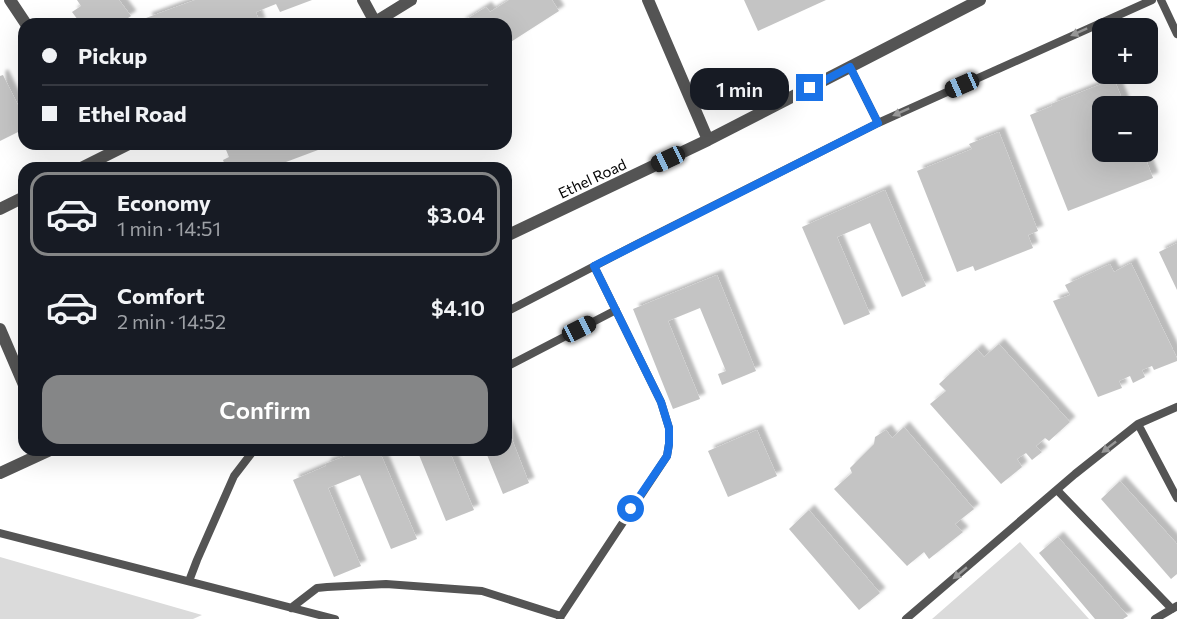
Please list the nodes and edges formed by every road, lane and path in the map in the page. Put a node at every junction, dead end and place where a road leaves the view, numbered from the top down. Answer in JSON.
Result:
{"nodes":[{"id":1,"x":10,"y":0,"type":"edge"},
{"id":2,"x":363,"y":0,"type":"edge"},
{"id":3,"x":411,"y":0,"type":"edge"},
{"id":4,"x":648,"y":0,"type":"edge"},
{"id":5,"x":980,"y":0,"type":"edge"},
{"id":6,"x":1152,"y":0,"type":"edge"},
{"id":7,"x":1161,"y":0,"type":"edge"},
{"id":8,"x":22,"y":18,"type":"edge"},
{"id":9,"x":372,"y":18,"type":"edge"},
{"id":10,"x":382,"y":18,"type":"edge"},
{"id":11,"x":1177,"y":34,"type":"edge"},
{"id":12,"x":850,"y":67,"type":"junction"},
{"id":13,"x":878,"y":123,"type":"junction"},
{"id":14,"x":708,"y":140,"type":"junction"},
{"id":15,"x":106,"y":150,"type":"edge"},
{"id":16,"x":89,"y":162,"type":"edge"},
{"id":17,"x":18,"y":200,"type":"edge"},
{"id":18,"x":0,"y":209,"type":"edge"},
{"id":19,"x":512,"y":233,"type":"edge"},
{"id":20,"x":594,"y":266,"type":"junction"},
{"id":21,"x":512,"y":309,"type":"edge"},
{"id":22,"x":616,"y":310,"type":"junction"},
{"id":23,"x":0,"y":329,"type":"edge"},
{"id":24,"x":512,"y":364,"type":"edge"},
{"id":25,"x":18,"y":371,"type":"edge"},
{"id":26,"x":1177,"y":407,"type":"edge"},
{"id":27,"x":1138,"y":424,"type":"junction"},
{"id":28,"x":37,"y":456,"type":"edge"},
{"id":29,"x":249,"y":456,"type":"edge"},
{"id":30,"x":0,"y":473,"type":"edge"},
{"id":31,"x":1057,"y":490,"type":"junction"},
{"id":32,"x":1177,"y":498,"type":"edge"},
{"id":33,"x":0,"y":532,"type":"edge"},
{"id":34,"x":189,"y":581,"type":"junction"},
{"id":35,"x":1175,"y":607,"type":"edge"},
{"id":36,"x":291,"y":608,"type":"junction"},
{"id":37,"x":560,"y":618,"type":"edge"},
{"id":38,"x":335,"y":619,"type":"edge"},
{"id":39,"x":906,"y":619,"type":"edge"},
{"id":40,"x":1155,"y":619,"type":"edge"}],
"edges":[{"from":1,"to":8,"type":"street"},
{"from":2,"to":9,"type":"street"},
{"from":3,"to":10,"type":"street"},
{"from":4,"to":14,"type":"street"},
{"from":5,"to":12,"type":"street","name":"Ethel Road"},
{"from":6,"to":13,"type":"lane","one_way":true},
{"from":7,"to":11,"type":"lane"},
{"from":12,"to":13,"type":"lane"},
{"from":12,"to":14,"type":"street","name":"Ethel Road"},
{"from":13,"to":20,"type":"lane"},
{"from":14,"to":19,"type":"street","name":"Ethel Road"},
{"from":15,"to":16,"type":"street"},
{"from":17,"to":18,"type":"street"},
{"from":20,"to":21,"type":"lane"},
{"from":20,"to":22,"type":"lane"},
{"from":22,"to":24,"type":"lane"},
{"from":22,"to":37,"type":"lane"},
{"from":23,"to":25,"type":"street"},
{"from":26,"to":27,"type":"lane"},
{"from":27,"to":31,"type":"lane","one_way":true},
{"from":27,"to":32,"type":"lane"},
{"from":28,"to":30,"type":"street"},
{"from":29,"to":34,"type":"lane"},
{"from":31,"to":35,"type":"lane"},
{"from":31,"to":39,"type":"lane","one_way":true},
{"from":33,"to":34,"type":"lane"},
{"from":34,"to":36,"type":"lane"},
{"from":35,"to":40,"type":"lane"},
{"from":36,"to":37,"type":"lane"},
{"from":36,"to":38,"type":"lane"}]}
